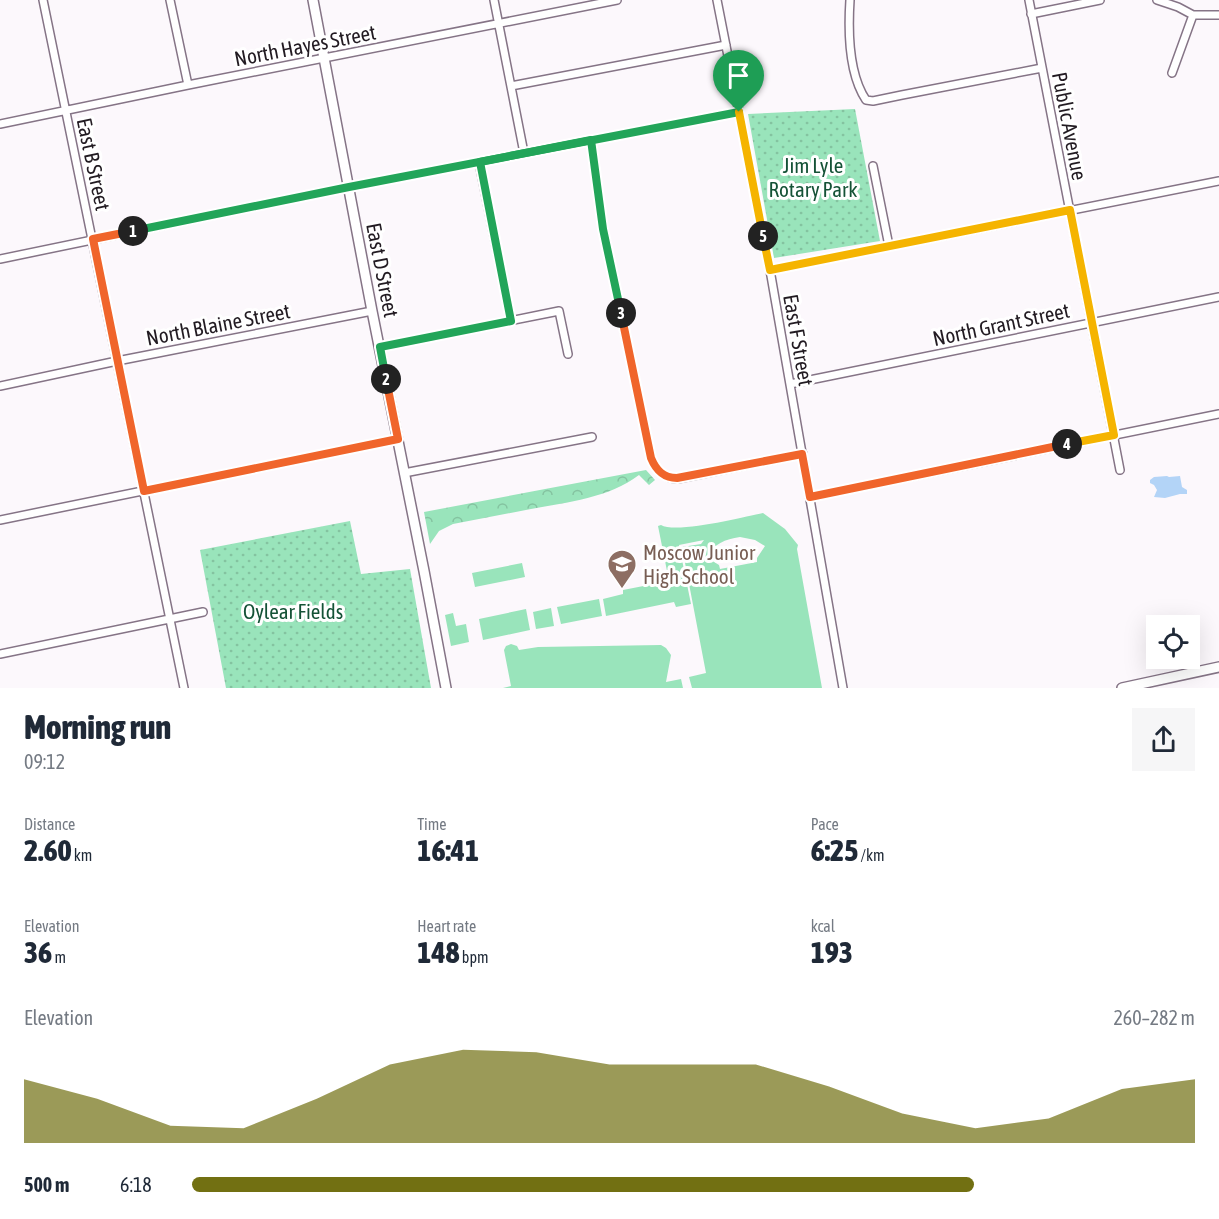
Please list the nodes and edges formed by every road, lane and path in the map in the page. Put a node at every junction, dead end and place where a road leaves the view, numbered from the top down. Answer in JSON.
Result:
{"nodes":[{"id":1,"x":43,"y":0,"type":"edge"},
{"id":2,"x":170,"y":0,"type":"edge"},
{"id":3,"x":313,"y":0,"type":"edge"},
{"id":4,"x":494,"y":0,"type":"edge"},
{"id":5,"x":616,"y":0,"type":"edge"},
{"id":6,"x":717,"y":0,"type":"edge"},
{"id":7,"x":850,"y":0,"type":"edge"},
{"id":8,"x":1029,"y":0,"type":"edge"},
{"id":9,"x":1100,"y":0,"type":"edge"},
{"id":10,"x":1157,"y":0,"type":"edge"},
{"id":11,"x":1031,"y":14,"type":"junction"},
{"id":12,"x":1193,"y":15,"type":"junction"},
{"id":13,"x":1219,"y":15,"type":"edge"},
{"id":14,"x":498,"y":23,"type":"junction"},
{"id":15,"x":726,"y":45,"type":"junction"},
{"id":16,"x":325,"y":58,"type":"junction"},
{"id":17,"x":1042,"y":68,"type":"junction"},
{"id":18,"x":1172,"y":73,"type":"dead end"},
{"id":19,"x":188,"y":85,"type":"junction"},
{"id":20,"x":511,"y":86,"type":"junction"},
{"id":21,"x":66,"y":111,"type":"junction"},
{"id":22,"x":739,"y":112,"type":"junction"},
{"id":23,"x":0,"y":124,"type":"edge"},
{"id":24,"x":591,"y":140,"type":"junction"},
{"id":25,"x":524,"y":153,"type":"junction"},
{"id":26,"x":480,"y":162,"type":"junction"},
{"id":27,"x":873,"y":166,"type":"dead end"},
{"id":28,"x":1219,"y":181,"type":"edge"},
{"id":29,"x":349,"y":187,"type":"junction"},
{"id":30,"x":1070,"y":210,"type":"junction"},
{"id":31,"x":93,"y":239,"type":"junction"},
{"id":32,"x":889,"y":246,"type":"junction"},
{"id":33,"x":0,"y":259,"type":"edge"},
{"id":34,"x":770,"y":270,"type":"junction"},
{"id":35,"x":1219,"y":297,"type":"edge"},
{"id":36,"x":372,"y":311,"type":"junction"},
{"id":37,"x":511,"y":321,"type":"junction"},
{"id":38,"x":1092,"y":323,"type":"junction"},
{"id":39,"x":380,"y":347,"type":"junction"},
{"id":40,"x":568,"y":354,"type":"dead end"},
{"id":41,"x":117,"y":361,"type":"junction"},
{"id":42,"x":790,"y":384,"type":"junction"},
{"id":43,"x":0,"y":386,"type":"edge"},
{"id":44,"x":1219,"y":414,"type":"edge"},
{"id":45,"x":1114,"y":435,"type":"junction"},
{"id":46,"x":592,"y":437,"type":"dead end"},
{"id":47,"x":398,"y":439,"type":"junction"},
{"id":48,"x":802,"y":454,"type":"junction"},
{"id":49,"x":1120,"y":470,"type":"dead end"},
{"id":50,"x":404,"y":473,"type":"junction"},
{"id":51,"x":144,"y":491,"type":"junction"},
{"id":52,"x":810,"y":497,"type":"junction"},
{"id":53,"x":0,"y":520,"type":"edge"},
{"id":54,"x":203,"y":612,"type":"dead end"},
{"id":55,"x":169,"y":619,"type":"junction"},
{"id":56,"x":0,"y":654,"type":"edge"},
{"id":57,"x":1219,"y":667,"type":"edge"},
{"id":58,"x":1164,"y":684,"type":"edge"},
{"id":59,"x":184,"y":688,"type":"edge"},
{"id":60,"x":446,"y":688,"type":"edge"},
{"id":61,"x":843,"y":688,"type":"edge"},
{"id":62,"x":1122,"y":688,"type":"edge"}],
"edges":[{"from":1,"to":21,"type":"street","name":"East B Street"},
{"from":2,"to":19,"type":"street"},
{"from":3,"to":16,"type":"street","name":"East D Street"},
{"from":4,"to":14,"type":"street"},
{"from":5,"to":14,"type":"street","name":"North Hayes Street"},
{"from":6,"to":15,"type":"street","name":"East F Street"},
{"from":7,"to":17,"type":"street"},
{"from":8,"to":11,"type":"street","name":"Public Avenue"},
{"from":9,"to":11,"type":"street"},
{"from":10,"to":12,"type":"street"},
{"from":11,"to":17,"type":"street","name":"Public Avenue"},
{"from":12,"to":13,"type":"street"},
{"from":12,"to":18,"type":"street"},
{"from":14,"to":16,"type":"street","name":"North Hayes Street"},
{"from":14,"to":20,"type":"street"},
{"from":15,"to":20,"type":"street"},
{"from":15,"to":22,"type":"street","name":"East F Street"},
{"from":16,"to":19,"type":"street","name":"North Hayes Street"},
{"from":16,"to":29,"type":"street","name":"East D Street"},
{"from":17,"to":30,"type":"street","name":"Public Avenue"},
{"from":19,"to":21,"type":"street","name":"North Hayes Street"},
{"from":20,"to":25,"type":"street"},
{"from":21,"to":23,"type":"street","name":"North Hayes Street"},
{"from":21,"to":31,"type":"street","name":"East B Street"},
{"from":22,"to":24,"type":"street"},
{"from":22,"to":34,"type":"street","name":"East F Street"},
{"from":24,"to":25,"type":"street"},
{"from":24,"to":48,"type":"street"},
{"from":25,"to":26,"type":"street"},
{"from":26,"to":29,"type":"street"},
{"from":26,"to":37,"type":"street"},
{"from":27,"to":32,"type":"street"},
{"from":28,"to":30,"type":"street"},
{"from":29,"to":31,"type":"street"},
{"from":29,"to":36,"type":"street","name":"East D Street"},
{"from":30,"to":32,"type":"street"},
{"from":30,"to":38,"type":"street","name":"Public Avenue"},
{"from":31,"to":33,"type":"street"},
{"from":31,"to":41,"type":"street","name":"East B Street"},
{"from":32,"to":34,"type":"street"},
{"from":34,"to":42,"type":"street","name":"East F Street"},
{"from":35,"to":38,"type":"street","name":"North Grant Street"},
{"from":36,"to":39,"type":"street","name":"East D Street"},
{"from":36,"to":41,"type":"street","name":"North Blaine Street"},
{"from":37,"to":39,"type":"street"},
{"from":37,"to":40,"type":"street"},
{"from":38,"to":42,"type":"street","name":"North Grant Street"},
{"from":38,"to":45,"type":"street","name":"Public Avenue"},
{"from":39,"to":47,"type":"street","name":"East D Street"},
{"from":41,"to":43,"type":"street","name":"North Blaine Street"},
{"from":41,"to":51,"type":"street","name":"East B Street"},
{"from":42,"to":48,"type":"street","name":"East F Street"},
{"from":44,"to":45,"type":"street"},
{"from":45,"to":49,"type":"street","name":"Public Avenue"},
{"from":45,"to":52,"type":"street"},
{"from":46,"to":50,"type":"street"},
{"from":47,"to":50,"type":"street","name":"East D Street"},
{"from":47,"to":51,"type":"street"},
{"from":48,"to":52,"type":"street","name":"East F Street"},
{"from":50,"to":60,"type":"street","name":"East D Street"},
{"from":51,"to":53,"type":"street"},
{"from":51,"to":55,"type":"street","name":"East B Street"},
{"from":52,"to":61,"type":"street","name":"East F Street"},
{"from":54,"to":55,"type":"street"},
{"from":55,"to":56,"type":"street"},
{"from":55,"to":59,"type":"street","name":"East B Street"},
{"from":57,"to":58,"type":"street"},
{"from":58,"to":62,"type":"street"}]}
